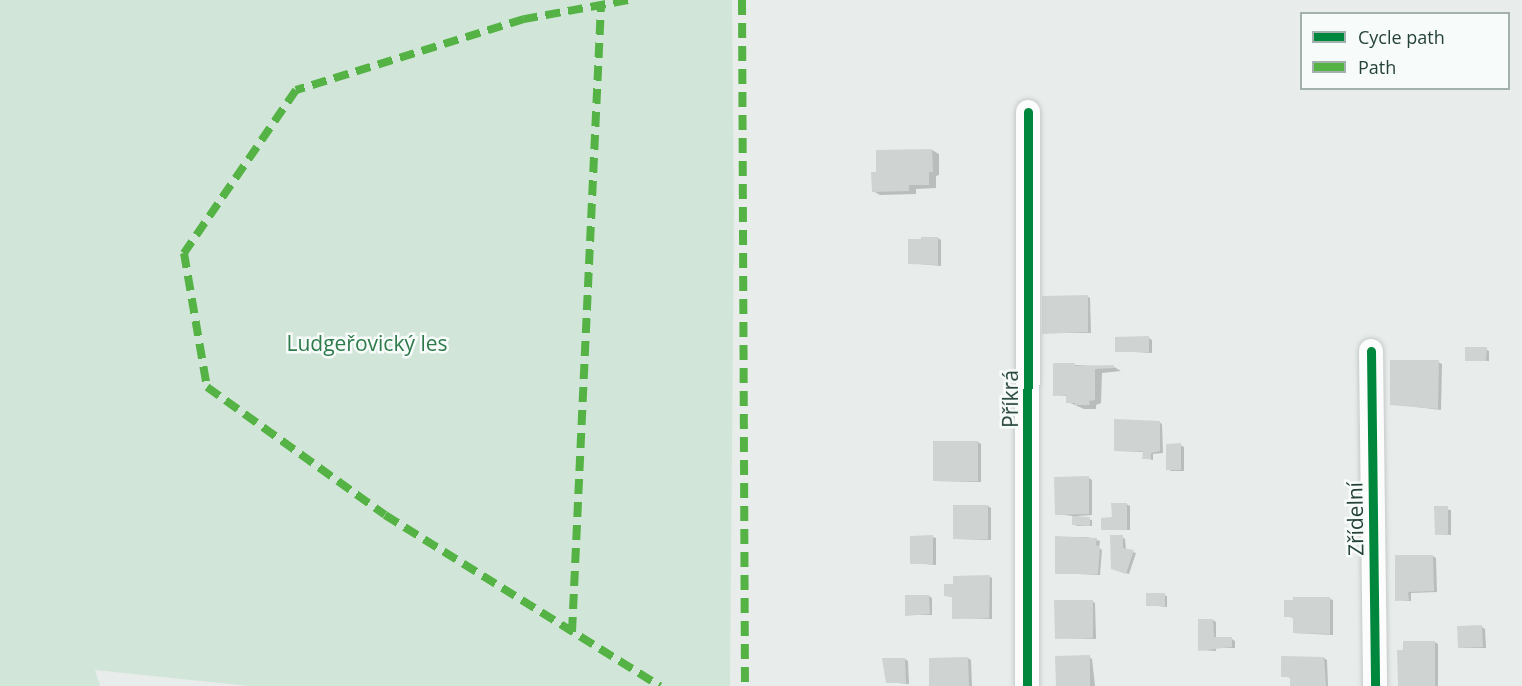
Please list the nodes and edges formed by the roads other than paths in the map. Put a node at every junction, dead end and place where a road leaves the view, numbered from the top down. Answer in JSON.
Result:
{"nodes":[{"id":1,"x":1028,"y":112,"type":"dead end"},
{"id":2,"x":1371,"y":351,"type":"dead end"},
{"id":3,"x":1028,"y":686,"type":"edge"},
{"id":4,"x":1375,"y":686,"type":"edge"}],
"edges":[{"from":1,"to":3,"type":"street","name":"Příkrá"},
{"from":2,"to":4,"type":"street","name":"Zřídelní"}]}
